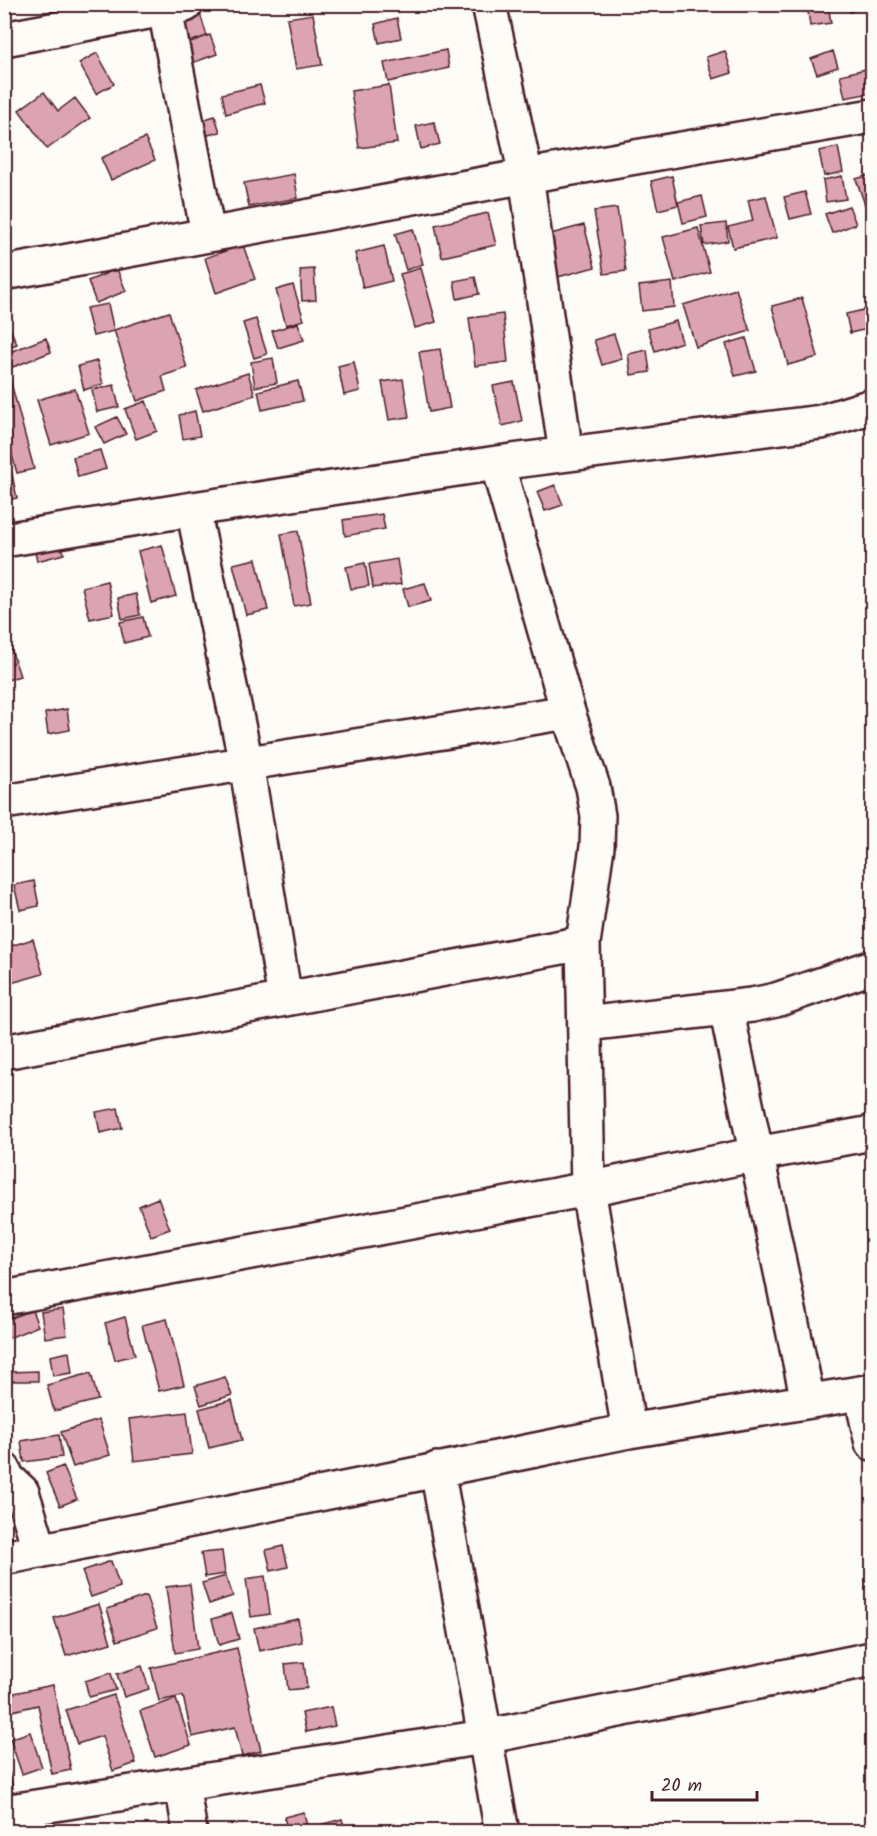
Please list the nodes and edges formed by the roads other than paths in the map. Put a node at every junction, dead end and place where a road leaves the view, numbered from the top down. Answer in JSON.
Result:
{"nodes":[{"id":1,"x":489,"y":4,"type":"edge"},
{"id":2,"x":171,"y":6,"type":"edge"},
{"id":3,"x":4,"y":39,"type":"edge"},
{"id":4,"x":873,"y":116,"type":"edge"},
{"id":5,"x":526,"y":176,"type":"junction"},
{"id":6,"x":208,"y":234,"type":"junction"},
{"id":7,"x":4,"y":273,"type":"edge"},
{"id":8,"x":873,"y":406,"type":"edge"},
{"id":9,"x":566,"y":454,"type":"junction"},
{"id":10,"x":497,"y":463,"type":"junction"},
{"id":11,"x":194,"y":508,"type":"junction"},
{"id":12,"x":4,"y":540,"type":"edge"},
{"id":13,"x":568,"y":712,"type":"junction"},
{"id":14,"x":246,"y":763,"type":"junction"},
{"id":15,"x":4,"y":802,"type":"edge"},
{"id":16,"x":583,"y":943,"type":"junction"},
{"id":17,"x":873,"y":967,"type":"edge"},
{"id":18,"x":285,"y":999,"type":"junction"},
{"id":19,"x":726,"y":1008,"type":"junction"},
{"id":20,"x":585,"y":1024,"type":"junction"},
{"id":21,"x":4,"y":1052,"type":"edge"},
{"id":22,"x":873,"y":1133,"type":"edge"},
{"id":23,"x":757,"y":1154,"type":"junction"},
{"id":24,"x":588,"y":1189,"type":"junction"},
{"id":25,"x":4,"y":1298,"type":"edge"},
{"id":26,"x":867,"y":1392,"type":"edge"},
{"id":27,"x":808,"y":1401,"type":"junction"},
{"id":28,"x":629,"y":1431,"type":"junction"},
{"id":29,"x":873,"y":1443,"type":"edge"},
{"id":30,"x":437,"y":1469,"type":"junction"},
{"id":31,"x":4,"y":1470,"type":"edge"},
{"id":32,"x":40,"y":1551,"type":"junction"},
{"id":33,"x":4,"y":1558,"type":"edge"},
{"id":34,"x":873,"y":1659,"type":"edge"},
{"id":35,"x":484,"y":1737,"type":"junction"},
{"id":36,"x":182,"y":1784,"type":"junction"},
{"id":37,"x":4,"y":1812,"type":"edge"},
{"id":38,"x":190,"y":1832,"type":"edge"},
{"id":39,"x":502,"y":1832,"type":"edge"}],
"edges":[{"from":1,"to":5,"type":"street"},
{"from":2,"to":3,"type":"street"},
{"from":2,"to":6,"type":"street"},
{"from":4,"to":5,"type":"street"},
{"from":5,"to":6,"type":"street"},
{"from":5,"to":9,"type":"street"},
{"from":6,"to":7,"type":"street"},
{"from":8,"to":9,"type":"street"},
{"from":9,"to":10,"type":"street"},
{"from":10,"to":11,"type":"street"},
{"from":10,"to":13,"type":"street"},
{"from":11,"to":12,"type":"street"},
{"from":11,"to":14,"type":"street"},
{"from":13,"to":14,"type":"street"},
{"from":13,"to":16,"type":"street"},
{"from":14,"to":15,"type":"street"},
{"from":14,"to":18,"type":"street"},
{"from":16,"to":18,"type":"street"},
{"from":16,"to":20,"type":"street"},
{"from":17,"to":19,"type":"street"},
{"from":18,"to":21,"type":"street"},
{"from":19,"to":20,"type":"street"},
{"from":19,"to":23,"type":"street"},
{"from":20,"to":24,"type":"street"},
{"from":22,"to":23,"type":"street"},
{"from":23,"to":24,"type":"street"},
{"from":23,"to":27,"type":"street"},
{"from":24,"to":25,"type":"street"},
{"from":24,"to":28,"type":"street"},
{"from":26,"to":27,"type":"street"},
{"from":26,"to":29,"type":"street"},
{"from":27,"to":28,"type":"street"},
{"from":28,"to":30,"type":"street"},
{"from":30,"to":32,"type":"street"},
{"from":30,"to":35,"type":"street"},
{"from":31,"to":32,"type":"street"},
{"from":32,"to":33,"type":"street"},
{"from":34,"to":35,"type":"street"},
{"from":35,"to":36,"type":"street"},
{"from":35,"to":39,"type":"street"},
{"from":36,"to":37,"type":"street"},
{"from":36,"to":38,"type":"street"}]}
